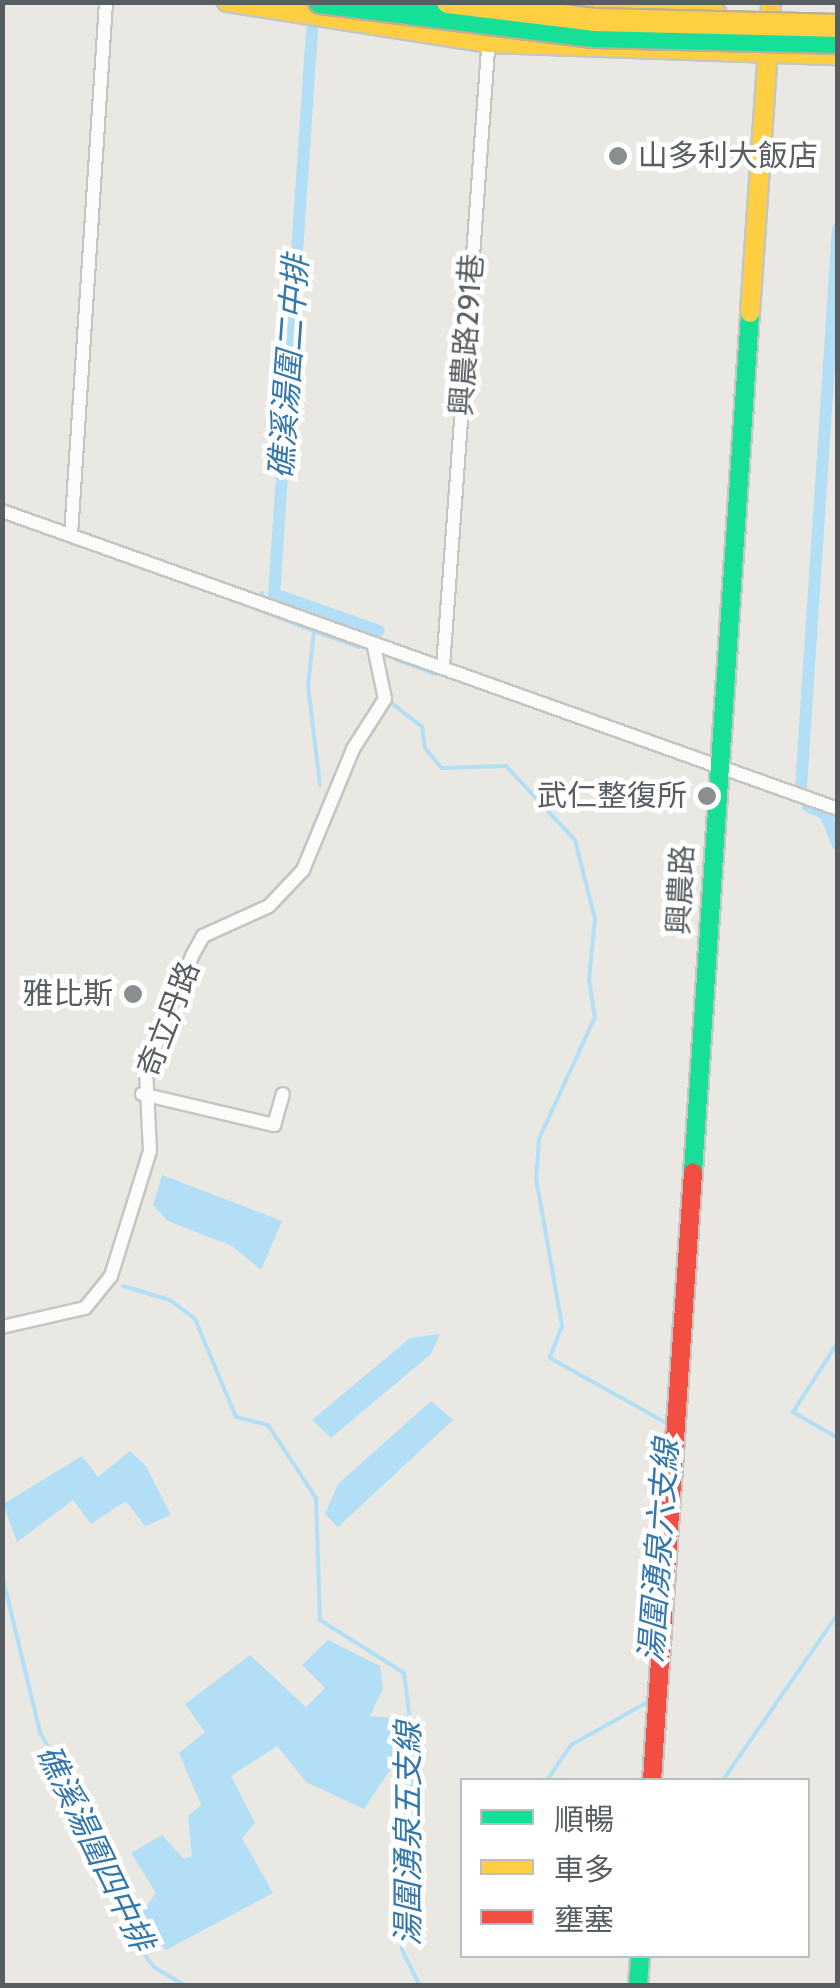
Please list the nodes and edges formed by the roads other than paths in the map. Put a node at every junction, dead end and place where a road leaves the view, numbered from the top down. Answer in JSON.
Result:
{"nodes":[{"id":1,"x":106,"y":2,"type":"edge"},
{"id":2,"x":226,"y":2,"type":"edge"},
{"id":3,"x":320,"y":2,"type":"edge"},
{"id":4,"x":448,"y":2,"type":"edge"},
{"id":5,"x":493,"y":2,"type":"edge"},
{"id":6,"x":554,"y":2,"type":"edge"},
{"id":7,"x":643,"y":8,"type":"junction"},
{"id":8,"x":770,"y":9,"type":"edge"},
{"id":9,"x":838,"y":15,"type":"edge"},
{"id":10,"x":838,"y":26,"type":"edge"},
{"id":11,"x":838,"y":42,"type":"edge"},
{"id":12,"x":489,"y":43,"type":"junction"},
{"id":13,"x":642,"y":54,"type":"junction"},
{"id":14,"x":838,"y":55,"type":"edge"},
{"id":15,"x":768,"y":56,"type":"junction"},
{"id":16,"x":2,"y":511,"type":"edge"},
{"id":17,"x":71,"y":536,"type":"junction"},
{"id":18,"x":374,"y":648,"type":"junction"},
{"id":19,"x":444,"y":667,"type":"junction"},
{"id":20,"x":720,"y":770,"type":"junction"},
{"id":21,"x":838,"y":809,"type":"edge"},
{"id":22,"x":142,"y":1094,"type":"junction"},
{"id":23,"x":283,"y":1094,"type":"dead end"},
{"id":24,"x":2,"y":1328,"type":"edge"},
{"id":25,"x":652,"y":1778,"type":"edge"},
{"id":26,"x":640,"y":1958,"type":"edge"},
{"id":27,"x":638,"y":1986,"type":"edge"}],
"edges":[{"from":1,"to":17,"type":"street"},
{"from":2,"to":12,"type":"main road"},
{"from":3,"to":11,"type":"main road","bridge":true},
{"from":4,"to":10,"type":"main road","bridge":true},
{"from":5,"to":12,"type":"street","name":"興農路291巷"},
{"from":6,"to":7,"type":"main road"},
{"from":7,"to":8,"type":"main road"},
{"from":7,"to":13,"type":"main road"},
{"from":8,"to":9,"type":"main road"},
{"from":8,"to":15,"type":"main road","name":"興農路"},
{"from":12,"to":13,"type":"main road"},
{"from":12,"to":19,"type":"street","name":"興農路291巷"},
{"from":13,"to":15,"type":"main road"},
{"from":14,"to":15,"type":"main road"},
{"from":15,"to":20,"type":"main road","name":"興農路"},
{"from":16,"to":17,"type":"street"},
{"from":17,"to":18,"type":"street"},
{"from":18,"to":19,"type":"street"},
{"from":18,"to":22,"type":"street","name":"奇立丹路"},
{"from":19,"to":20,"type":"street"},
{"from":20,"to":21,"type":"street"},
{"from":20,"to":25,"type":"main road","name":"興農路"},
{"from":22,"to":23,"type":"street"},
{"from":22,"to":24,"type":"street","name":"奇立丹路"},
{"from":26,"to":27,"type":"main road"}]}
